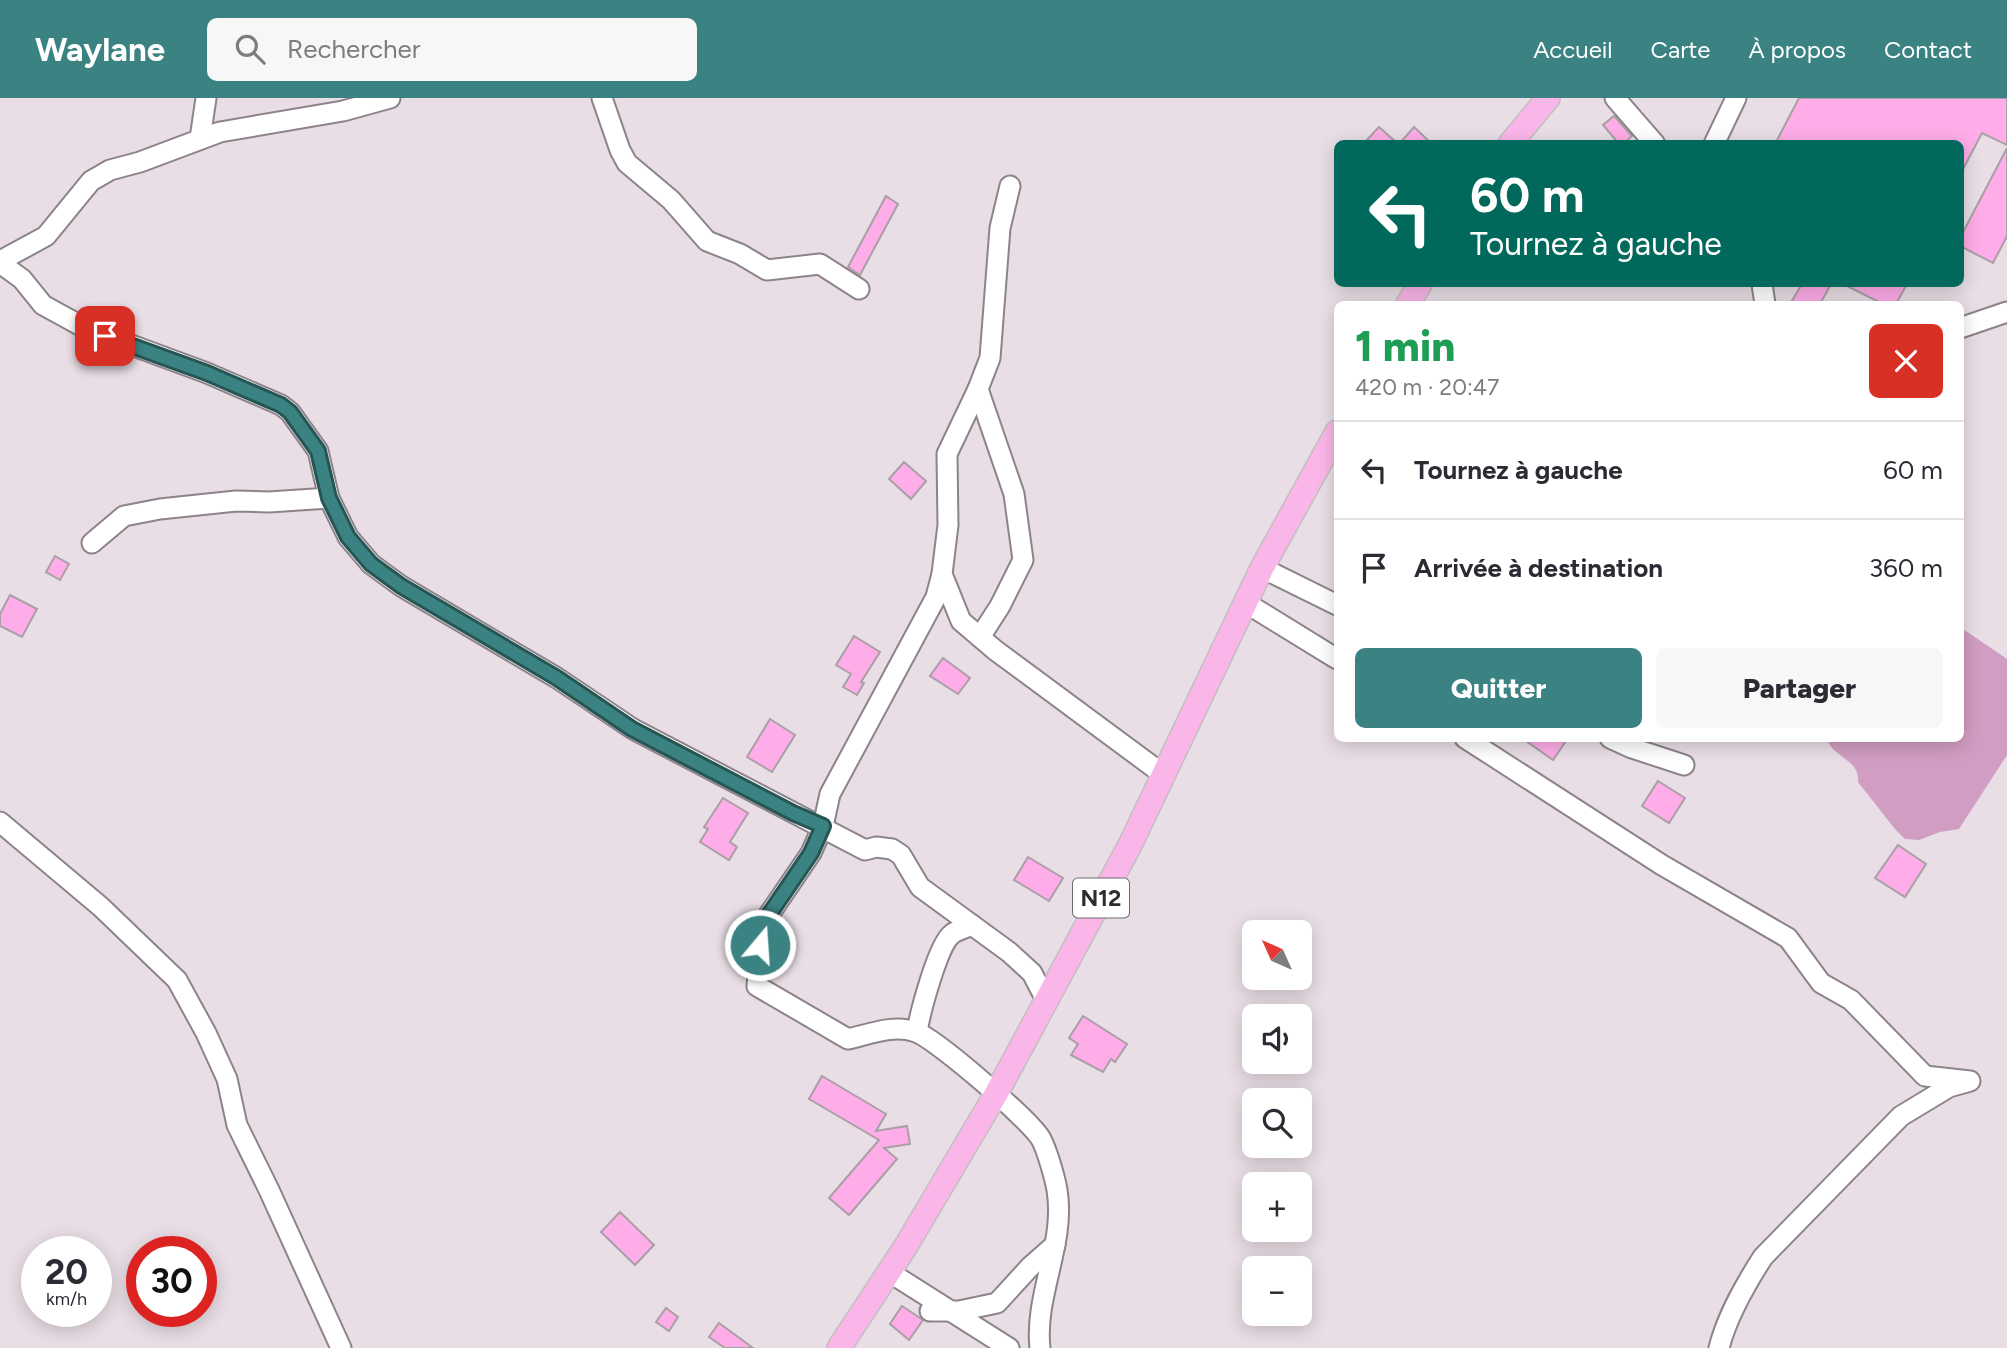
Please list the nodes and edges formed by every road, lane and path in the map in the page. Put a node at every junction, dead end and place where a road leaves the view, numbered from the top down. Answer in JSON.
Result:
{"nodes":[{"id":1,"x":206,"y":98,"type":"edge"},
{"id":2,"x":390,"y":98,"type":"edge"},
{"id":3,"x":602,"y":98,"type":"edge"},
{"id":4,"x":1548,"y":98,"type":"edge"},
{"id":5,"x":1615,"y":98,"type":"edge"},
{"id":6,"x":1736,"y":98,"type":"edge"},
{"id":7,"x":200,"y":139,"type":"junction"},
{"id":8,"x":1513,"y":140,"type":"edge"},
{"id":9,"x":1652,"y":140,"type":"edge"},
{"id":10,"x":1716,"y":140,"type":"edge"},
{"id":11,"x":1010,"y":186,"type":"dead end"},
{"id":12,"x":0,"y":262,"type":"edge"},
{"id":13,"x":859,"y":289,"type":"dead end"},
{"id":14,"x":2007,"y":312,"type":"edge"},
{"id":15,"x":1964,"y":327,"type":"edge"},
{"id":16,"x":978,"y":389,"type":"junction"},
{"id":17,"x":1334,"y":437,"type":"edge"},
{"id":18,"x":329,"y":498,"type":"junction"},
{"id":19,"x":92,"y":543,"type":"dead end"},
{"id":20,"x":1262,"y":568,"type":"junction"},
{"id":21,"x":942,"y":574,"type":"junction"},
{"id":22,"x":1246,"y":603,"type":"junction"},
{"id":23,"x":1334,"y":604,"type":"edge"},
{"id":24,"x":980,"y":637,"type":"junction"},
{"id":25,"x":1334,"y":657,"type":"edge"},
{"id":26,"x":1471,"y":742,"type":"edge"},
{"id":27,"x":1619,"y":742,"type":"edge"},
{"id":28,"x":1684,"y":765,"type":"dead end"},
{"id":29,"x":1164,"y":775,"type":"junction"},
{"id":30,"x":0,"y":822,"type":"edge"},
{"id":31,"x":823,"y":826,"type":"junction"},
{"id":32,"x":972,"y":925,"type":"junction"},
{"id":33,"x":1046,"y":1000,"type":"junction"},
{"id":34,"x":917,"y":1032,"type":"junction"},
{"id":35,"x":996,"y":1094,"type":"junction"},
{"id":36,"x":1055,"y":1245,"type":"junction"},
{"id":37,"x":888,"y":1272,"type":"junction"},
{"id":38,"x":930,"y":1311,"type":"dead end"},
{"id":39,"x":950,"y":1311,"type":"junction"},
{"id":40,"x":341,"y":1348,"type":"edge"},
{"id":41,"x":839,"y":1348,"type":"edge"},
{"id":42,"x":1009,"y":1348,"type":"edge"},
{"id":43,"x":1040,"y":1348,"type":"edge"},
{"id":44,"x":1718,"y":1348,"type":"edge"}],
"edges":[{"from":1,"to":7,"type":"street"},
{"from":2,"to":7,"type":"street"},
{"from":3,"to":13,"type":"street"},
{"from":4,"to":8,"type":"main road"},
{"from":5,"to":9,"type":"street"},
{"from":6,"to":10,"type":"street"},
{"from":7,"to":12,"type":"street"},
{"from":11,"to":16,"type":"street"},
{"from":12,"to":18,"type":"street"},
{"from":14,"to":15,"type":"street"},
{"from":16,"to":21,"type":"street"},
{"from":16,"to":24,"type":"street"},
{"from":17,"to":20,"type":"main road","number":"N12"},
{"from":18,"to":19,"type":"street"},
{"from":18,"to":31,"type":"street"},
{"from":20,"to":22,"type":"main road","number":"N12"},
{"from":20,"to":23,"type":"street"},
{"from":21,"to":24,"type":"street"},
{"from":21,"to":31,"type":"street"},
{"from":22,"to":25,"type":"street"},
{"from":22,"to":29,"type":"main road","number":"N12"},
{"from":24,"to":29,"type":"street"},
{"from":26,"to":44,"type":"street"},
{"from":27,"to":28,"type":"street"},
{"from":29,"to":33,"type":"main road","number":"N12"},
{"from":30,"to":40,"type":"street"},
{"from":31,"to":32,"type":"street"},
{"from":31,"to":34,"type":"street"},
{"from":32,"to":33,"type":"street"},
{"from":32,"to":34,"type":"street"},
{"from":33,"to":35,"type":"main road","number":"N12"},
{"from":34,"to":35,"type":"street"},
{"from":35,"to":36,"type":"street"},
{"from":35,"to":37,"type":"main road","number":"N12"},
{"from":36,"to":39,"type":"street"},
{"from":36,"to":43,"type":"street"},
{"from":37,"to":39,"type":"street"},
{"from":37,"to":41,"type":"main road","number":"N12"},
{"from":38,"to":39,"type":"street"},
{"from":39,"to":42,"type":"street"}]}
